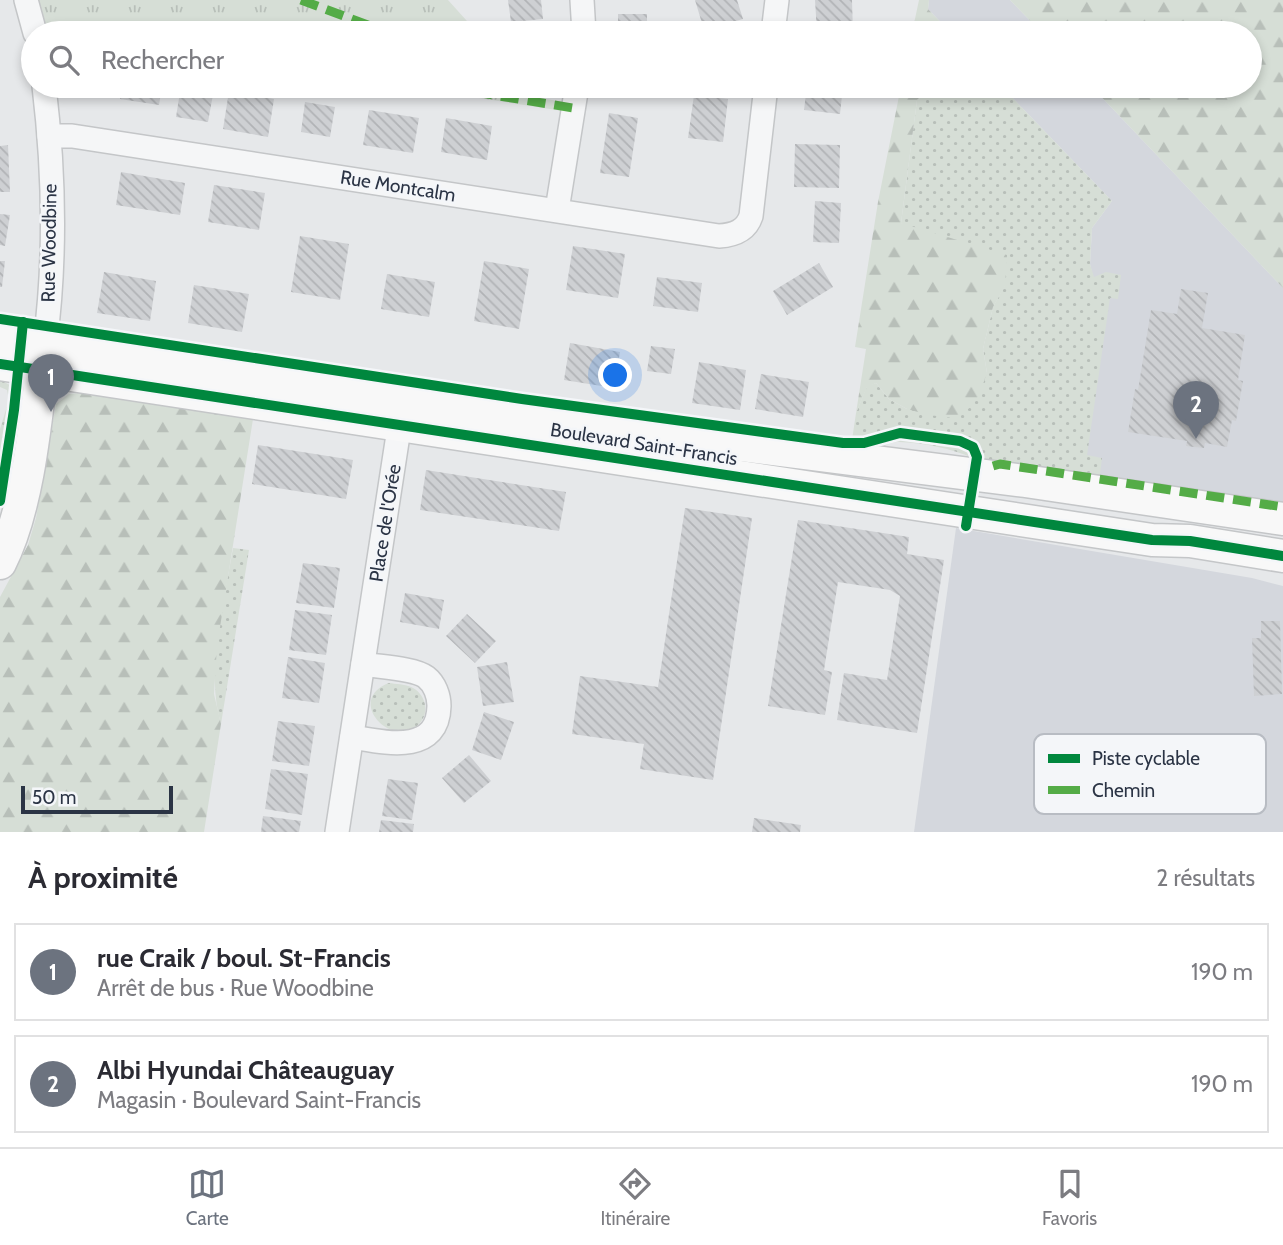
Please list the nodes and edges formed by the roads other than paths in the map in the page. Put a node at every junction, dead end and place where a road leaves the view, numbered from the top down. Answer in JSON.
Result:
{"nodes":[{"id":1,"x":26,"y":0,"type":"edge"},
{"id":2,"x":582,"y":0,"type":"edge"},
{"id":3,"x":777,"y":0,"type":"edge"},
{"id":4,"x":32,"y":21,"type":"edge"},
{"id":5,"x":583,"y":21,"type":"edge"},
{"id":6,"x":774,"y":21,"type":"edge"},
{"id":7,"x":45,"y":98,"type":"edge"},
{"id":8,"x":575,"y":98,"type":"edge"},
{"id":9,"x":765,"y":98,"type":"edge"},
{"id":10,"x":48,"y":136,"type":"junction"},
{"id":11,"x":557,"y":210,"type":"junction"},
{"id":12,"x":0,"y":336,"type":"edge"},
{"id":13,"x":43,"y":357,"type":"junction"},
{"id":14,"x":0,"y":364,"type":"edge"},
{"id":15,"x":402,"y":410,"type":"junction"},
{"id":16,"x":1283,"y":519,"type":"edge"},
{"id":17,"x":1283,"y":556,"type":"edge"},
{"id":18,"x":0,"y":563,"type":"edge"},
{"id":19,"x":363,"y":664,"type":"junction"},
{"id":20,"x":352,"y":737,"type":"junction"},
{"id":21,"x":337,"y":832,"type":"edge"}],
"edges":[{"from":1,"to":4,"type":"street"},
{"from":2,"to":5,"type":"street"},
{"from":3,"to":6,"type":"street"},
{"from":7,"to":10,"type":"street","name":"Rue Woodbine"},
{"from":8,"to":11,"type":"street"},
{"from":9,"to":11,"type":"street","name":"Rue Montcalm"},
{"from":10,"to":11,"type":"street","name":"Rue Montcalm"},
{"from":10,"to":13,"type":"street","name":"Rue Woodbine"},
{"from":12,"to":13,"type":"street","name":"Boulevard Saint-Francis"},
{"from":13,"to":14,"type":"street","name":"Boulevard Saint-Francis"},
{"from":13,"to":15,"type":"street","name":"Boulevard Saint-Francis"},
{"from":13,"to":18,"type":"street","name":"Rue Woodbine"},
{"from":15,"to":16,"type":"street","name":"Boulevard Saint-Francis"},
{"from":15,"to":17,"type":"street","name":"Boulevard Saint-Francis"},
{"from":15,"to":19,"type":"street","name":"Place de l'Orée"},
{"from":19,"to":20,"type":"street","name":"Place de l'Orée"},
{"from":19,"to":20,"type":"street"},
{"from":20,"to":21,"type":"street","name":"Place de l'Orée"}]}
